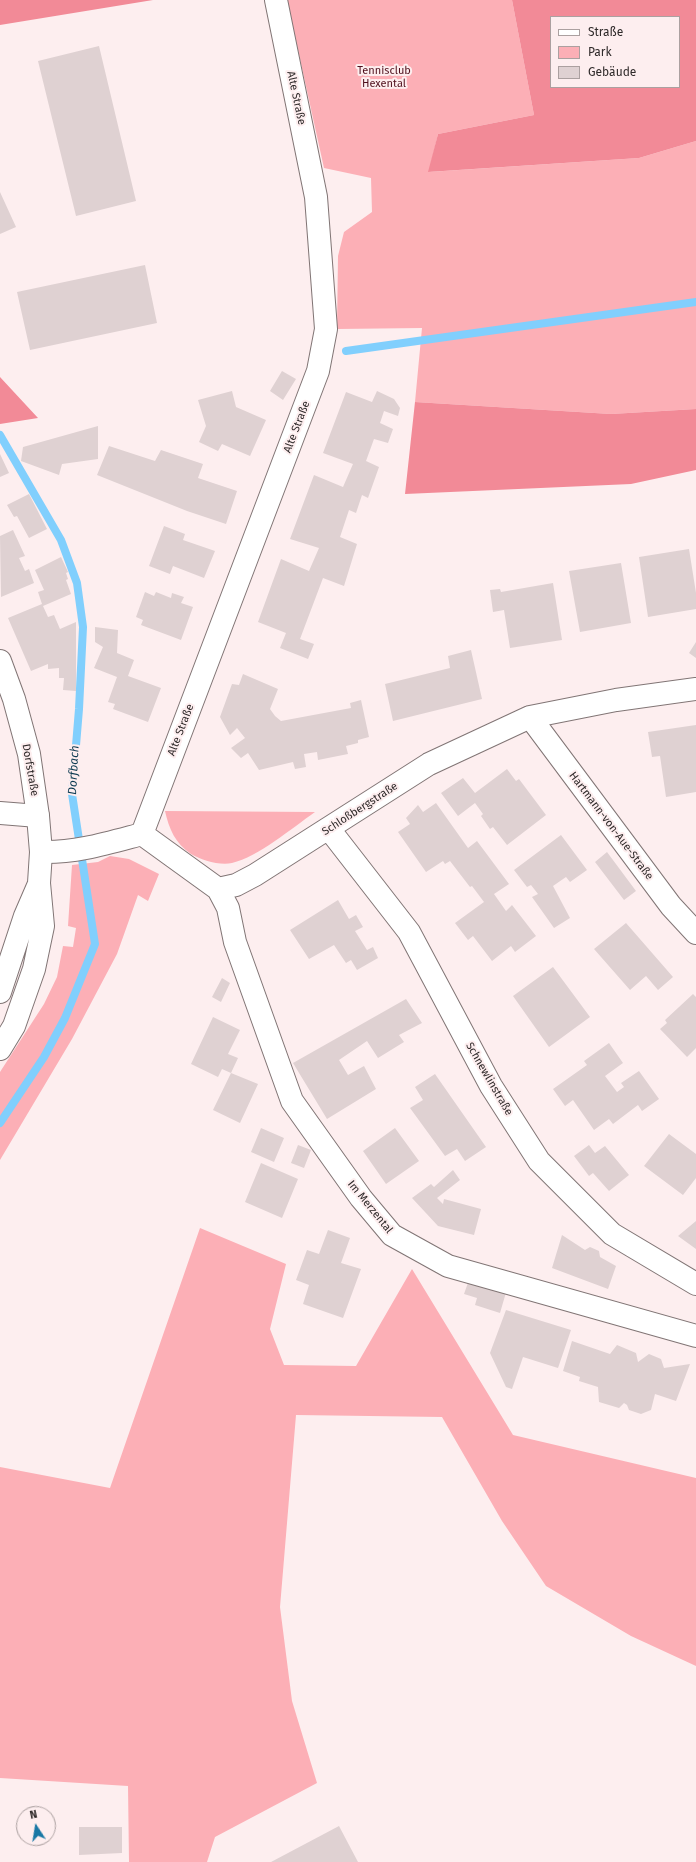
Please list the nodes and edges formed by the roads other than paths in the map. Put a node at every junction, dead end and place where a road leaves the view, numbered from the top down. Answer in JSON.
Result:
{"nodes":[{"id":1,"x":276,"y":0,"type":"edge"},
{"id":2,"x":0,"y":661,"type":"edge"},
{"id":3,"x":696,"y":689,"type":"edge"},
{"id":4,"x":530,"y":717,"type":"junction"},
{"id":5,"x":0,"y":813,"type":"edge"},
{"id":6,"x":38,"y":816,"type":"junction"},
{"id":7,"x":329,"y":829,"type":"junction"},
{"id":8,"x":142,"y":834,"type":"junction"},
{"id":9,"x":49,"y":852,"type":"junction"},
{"id":10,"x":39,"y":883,"type":"junction"},
{"id":11,"x":218,"y":889,"type":"junction"},
{"id":12,"x":696,"y":933,"type":"edge"},
{"id":13,"x":0,"y":992,"type":"edge"},
{"id":14,"x":0,"y":1049,"type":"edge"},
{"id":15,"x":696,"y":1284,"type":"edge"},
{"id":16,"x":696,"y":1336,"type":"edge"}],
"edges":[{"from":1,"to":8,"type":"street","name":"Alte Straße"},
{"from":2,"to":6,"type":"street","name":"Dorfstraße"},
{"from":3,"to":4,"type":"street","name":"Schloßbergstraße"},
{"from":4,"to":7,"type":"street","name":"Schloßbergstraße"},
{"from":4,"to":12,"type":"street","name":"Hartmann-von-Aue-Straße"},
{"from":5,"to":6,"type":"street"},
{"from":6,"to":9,"type":"street","name":"Dorfstraße"},
{"from":7,"to":11,"type":"street","name":"Schloßbergstraße"},
{"from":7,"to":15,"type":"street","name":"Schnewlinstraße"},
{"from":8,"to":9,"type":"street"},
{"from":8,"to":11,"type":"street"},
{"from":9,"to":10,"type":"street","name":"Dorfstraße"},
{"from":10,"to":13,"type":"street","name":"Dorfstraße"},
{"from":10,"to":14,"type":"street","name":"Dorfstraße"},
{"from":11,"to":16,"type":"street","name":"Im Merzental"}]}
